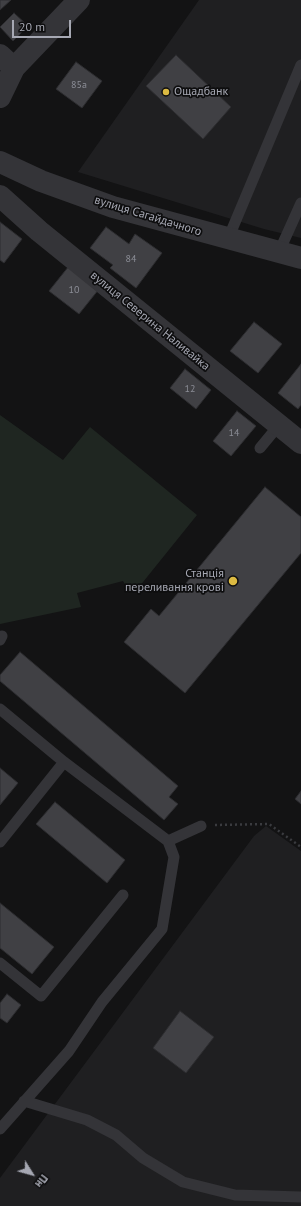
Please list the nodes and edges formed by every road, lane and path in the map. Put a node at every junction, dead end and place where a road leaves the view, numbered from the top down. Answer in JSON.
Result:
{"nodes":[{"id":1,"x":79,"y":0,"type":"edge"},
{"id":2,"x":7,"y":61,"type":"edge"},
{"id":3,"x":301,"y":64,"type":"edge"},
{"id":4,"x":0,"y":96,"type":"edge"},
{"id":5,"x":0,"y":162,"type":"edge"},
{"id":6,"x":41,"y":181,"type":"junction"},
{"id":7,"x":7,"y":202,"type":"edge"},
{"id":8,"x":301,"y":203,"type":"edge"},
{"id":9,"x":228,"y":240,"type":"junction"},
{"id":10,"x":279,"y":252,"type":"junction"},
{"id":11,"x":301,"y":258,"type":"edge"},
{"id":12,"x":279,"y":425,"type":"junction"},
{"id":13,"x":301,"y":443,"type":"edge"},
{"id":14,"x":260,"y":448,"type":"dead end"},
{"id":15,"x":0,"y":710,"type":"edge"},
{"id":16,"x":64,"y":762,"type":"junction"},
{"id":17,"x":201,"y":826,"type":"joint"},
{"id":18,"x":168,"y":841,"type":"junction"},
{"id":19,"x":0,"y":842,"type":"edge"},
{"id":20,"x":301,"y":847,"type":"edge"},
{"id":21,"x":123,"y":895,"type":"dead end"},
{"id":22,"x":0,"y":963,"type":"edge"},
{"id":23,"x":24,"y":1101,"type":"junction"},
{"id":24,"x":0,"y":1129,"type":"edge"},
{"id":25,"x":301,"y":1197,"type":"edge"}],
"edges":[{"from":1,"to":2,"type":"street"},
{"from":2,"to":4,"type":"street"},
{"from":3,"to":9,"type":"lane"},
{"from":5,"to":6,"type":"street","name":"вулиця Сагайдачного"},
{"from":6,"to":7,"type":"street"},
{"from":6,"to":9,"type":"street","name":"вулиця Сагайдачного"},
{"from":7,"to":12,"type":"street","name":"вулиця Северина Наливайка"},
{"from":8,"to":10,"type":"lane"},
{"from":9,"to":10,"type":"street","name":"вулиця Сагайдачного"},
{"from":10,"to":11,"type":"street","name":"вулиця Сагайдачного"},
{"from":12,"to":13,"type":"street","name":"вулиця Северина Наливайка"},
{"from":12,"to":14,"type":"lane"},
{"from":15,"to":16,"type":"lane"},
{"from":16,"to":18,"type":"lane"},
{"from":16,"to":19,"type":"lane"},
{"from":17,"to":18,"type":"lane"},
{"from":17,"to":20,"type":"path"},
{"from":18,"to":23,"type":"lane"},
{"from":21,"to":22,"type":"lane"},
{"from":23,"to":24,"type":"lane"},
{"from":23,"to":25,"type":"lane"}]}
